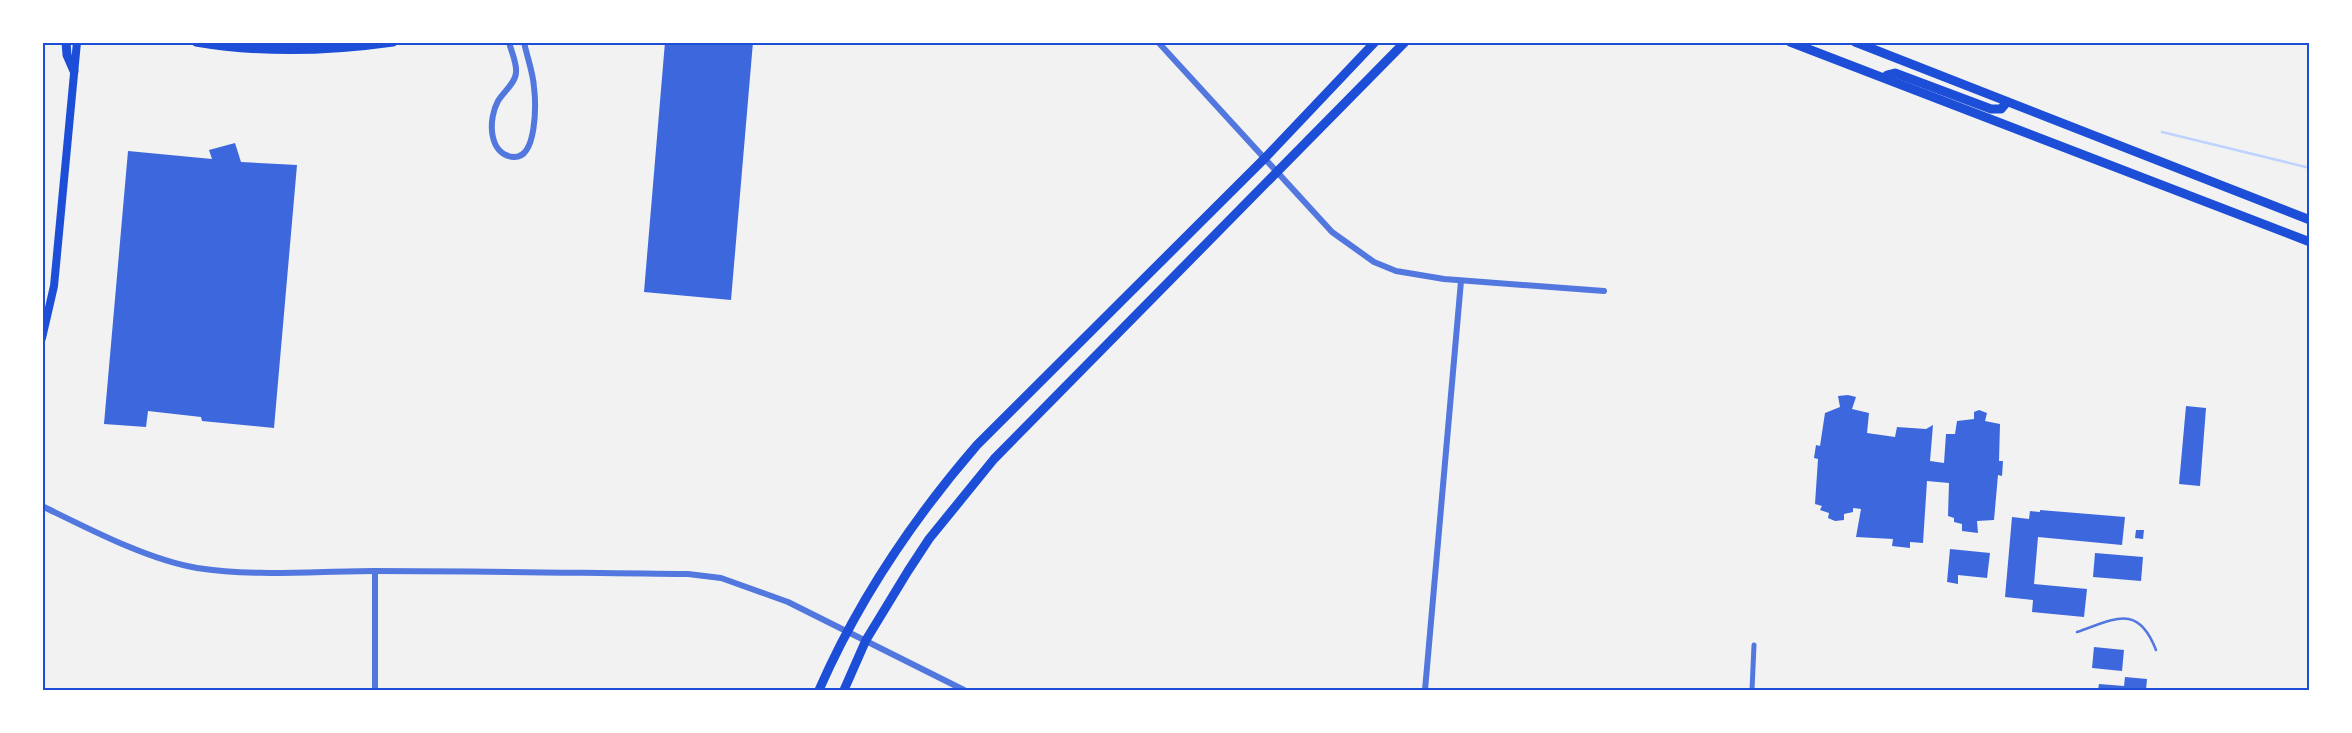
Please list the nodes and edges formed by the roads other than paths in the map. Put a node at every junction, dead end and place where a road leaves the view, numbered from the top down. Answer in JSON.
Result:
{"nodes":[{"id":1,"x":66,"y":42,"type":"edge"},
{"id":2,"x":77,"y":42,"type":"edge"},
{"id":3,"x":196,"y":42,"type":"edge"},
{"id":4,"x":393,"y":42,"type":"edge"},
{"id":5,"x":509,"y":42,"type":"edge"},
{"id":6,"x":524,"y":42,"type":"edge"},
{"id":7,"x":1158,"y":42,"type":"edge"},
{"id":8,"x":1376,"y":42,"type":"edge"},
{"id":9,"x":1405,"y":42,"type":"edge"},
{"id":10,"x":1790,"y":42,"type":"edge"},
{"id":11,"x":1855,"y":42,"type":"edge"},
{"id":12,"x":74,"y":71,"type":"junction"},
{"id":13,"x":1885,"y":78,"type":"junction"},
{"id":14,"x":2007,"y":102,"type":"junction"},
{"id":15,"x":1265,"y":158,"type":"junction"},
{"id":16,"x":1278,"y":173,"type":"junction"},
{"id":17,"x":2310,"y":220,"type":"edge"},
{"id":18,"x":2310,"y":242,"type":"edge"},
{"id":19,"x":1460,"y":280,"type":"junction"},
{"id":20,"x":1604,"y":291,"type":"dead end"},
{"id":21,"x":42,"y":338,"type":"edge"},
{"id":22,"x":42,"y":506,"type":"edge"},
{"id":23,"x":375,"y":571,"type":"junction"},
{"id":24,"x":847,"y":630,"type":"junction"},
{"id":25,"x":2077,"y":632,"type":"dead end"},
{"id":26,"x":866,"y":640,"type":"junction"},
{"id":27,"x":1754,"y":645,"type":"dead end"},
{"id":28,"x":2156,"y":650,"type":"dead end"},
{"id":29,"x":375,"y":690,"type":"edge"},
{"id":30,"x":818,"y":690,"type":"edge"},
{"id":31,"x":844,"y":690,"type":"edge"},
{"id":32,"x":964,"y":690,"type":"edge"},
{"id":33,"x":1426,"y":690,"type":"edge"},
{"id":34,"x":1752,"y":690,"type":"edge"}],
"edges":[{"from":1,"to":12,"type":"main road"},
{"from":2,"to":12,"type":"main road"},
{"from":3,"to":4,"type":"main road"},
{"from":5,"to":6,"type":"street"},
{"from":7,"to":15,"type":"street"},
{"from":8,"to":15,"type":"main road"},
{"from":9,"to":16,"type":"main road"},
{"from":10,"to":13,"type":"main road"},
{"from":11,"to":14,"type":"main road"},
{"from":12,"to":21,"type":"main road"},
{"from":13,"to":14,"type":"main road"},
{"from":13,"to":18,"type":"main road"},
{"from":14,"to":17,"type":"main road"},
{"from":15,"to":16,"type":"street"},
{"from":15,"to":24,"type":"main road"},
{"from":16,"to":19,"type":"street"},
{"from":16,"to":26,"type":"main road"},
{"from":19,"to":20,"type":"street"},
{"from":19,"to":33,"type":"street"},
{"from":22,"to":23,"type":"street"},
{"from":23,"to":24,"type":"street"},
{"from":23,"to":29,"type":"street"},
{"from":24,"to":26,"type":"street"},
{"from":24,"to":30,"type":"main road"},
{"from":25,"to":28,"type":"lane"},
{"from":26,"to":31,"type":"main road"},
{"from":26,"to":32,"type":"street"},
{"from":27,"to":34,"type":"street"}]}
